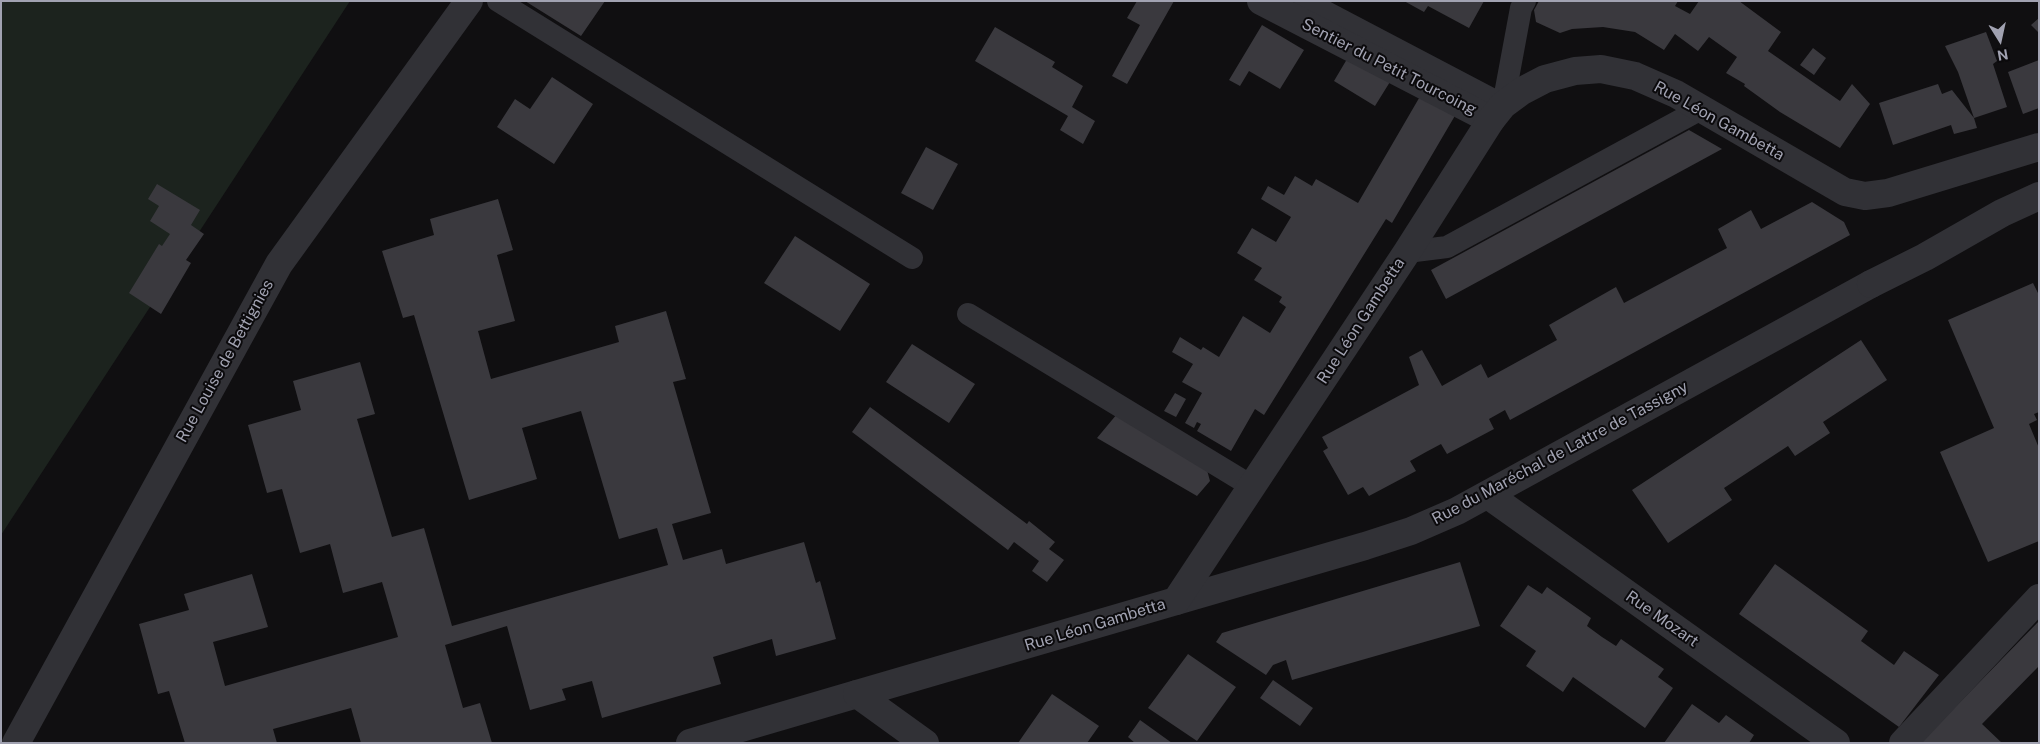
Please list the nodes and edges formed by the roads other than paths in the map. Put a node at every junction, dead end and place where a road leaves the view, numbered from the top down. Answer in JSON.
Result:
{"nodes":[{"id":1,"x":469,"y":1,"type":"edge"},
{"id":2,"x":498,"y":1,"type":"edge"},
{"id":3,"x":1261,"y":1,"type":"edge"},
{"id":4,"x":1305,"y":1,"type":"edge"},
{"id":5,"x":1525,"y":1,"type":"edge"},
{"id":6,"x":1701,"y":109,"type":"junction"},
{"id":7,"x":1497,"y":113,"type":"junction"},
{"id":8,"x":2039,"y":147,"type":"edge"},
{"id":9,"x":2039,"y":196,"type":"edge"},
{"id":10,"x":1407,"y":252,"type":"junction"},
{"id":11,"x":912,"y":258,"type":"dead end"},
{"id":12,"x":968,"y":314,"type":"dead end"},
{"id":13,"x":1253,"y":487,"type":"junction"},
{"id":14,"x":1488,"y":495,"type":"junction"},
{"id":15,"x":2039,"y":598,"type":"edge"},
{"id":16,"x":1176,"y":601,"type":"junction"},
{"id":17,"x":857,"y":694,"type":"junction"},
{"id":18,"x":16,"y":743,"type":"edge"},
{"id":19,"x":690,"y":743,"type":"edge"},
{"id":20,"x":925,"y":743,"type":"edge"},
{"id":21,"x":1836,"y":743,"type":"edge"},
{"id":22,"x":1903,"y":743,"type":"edge"}],
"edges":[{"from":1,"to":18,"type":"street","name":"Rue Louise de Bettignies"},
{"from":2,"to":11,"type":"lane"},
{"from":3,"to":7,"type":"street","name":"Sentier du Petit Tourcoing"},
{"from":4,"to":7,"type":"lane"},
{"from":5,"to":7,"type":"lane"},
{"from":6,"to":7,"type":"street","name":"Rue Léon Gambetta"},
{"from":6,"to":8,"type":"street","name":"Rue Léon Gambetta"},
{"from":6,"to":10,"type":"lane"},
{"from":7,"to":10,"type":"street","name":"Rue Léon Gambetta"},
{"from":9,"to":14,"type":"street","name":"Rue du Maréchal de Lattre de Tassigny"},
{"from":10,"to":13,"type":"street","name":"Rue Léon Gambetta"},
{"from":12,"to":13,"type":"lane"},
{"from":13,"to":16,"type":"street","name":"Rue Léon Gambetta"},
{"from":14,"to":16,"type":"street","name":"Rue du Maréchal de Lattre de Tassigny"},
{"from":14,"to":21,"type":"street","name":"Rue Mozart"},
{"from":15,"to":22,"type":"street"},
{"from":16,"to":17,"type":"street","name":"Rue Léon Gambetta"},
{"from":17,"to":19,"type":"street","name":"Rue Léon Gambetta"},
{"from":17,"to":20,"type":"street"}]}
